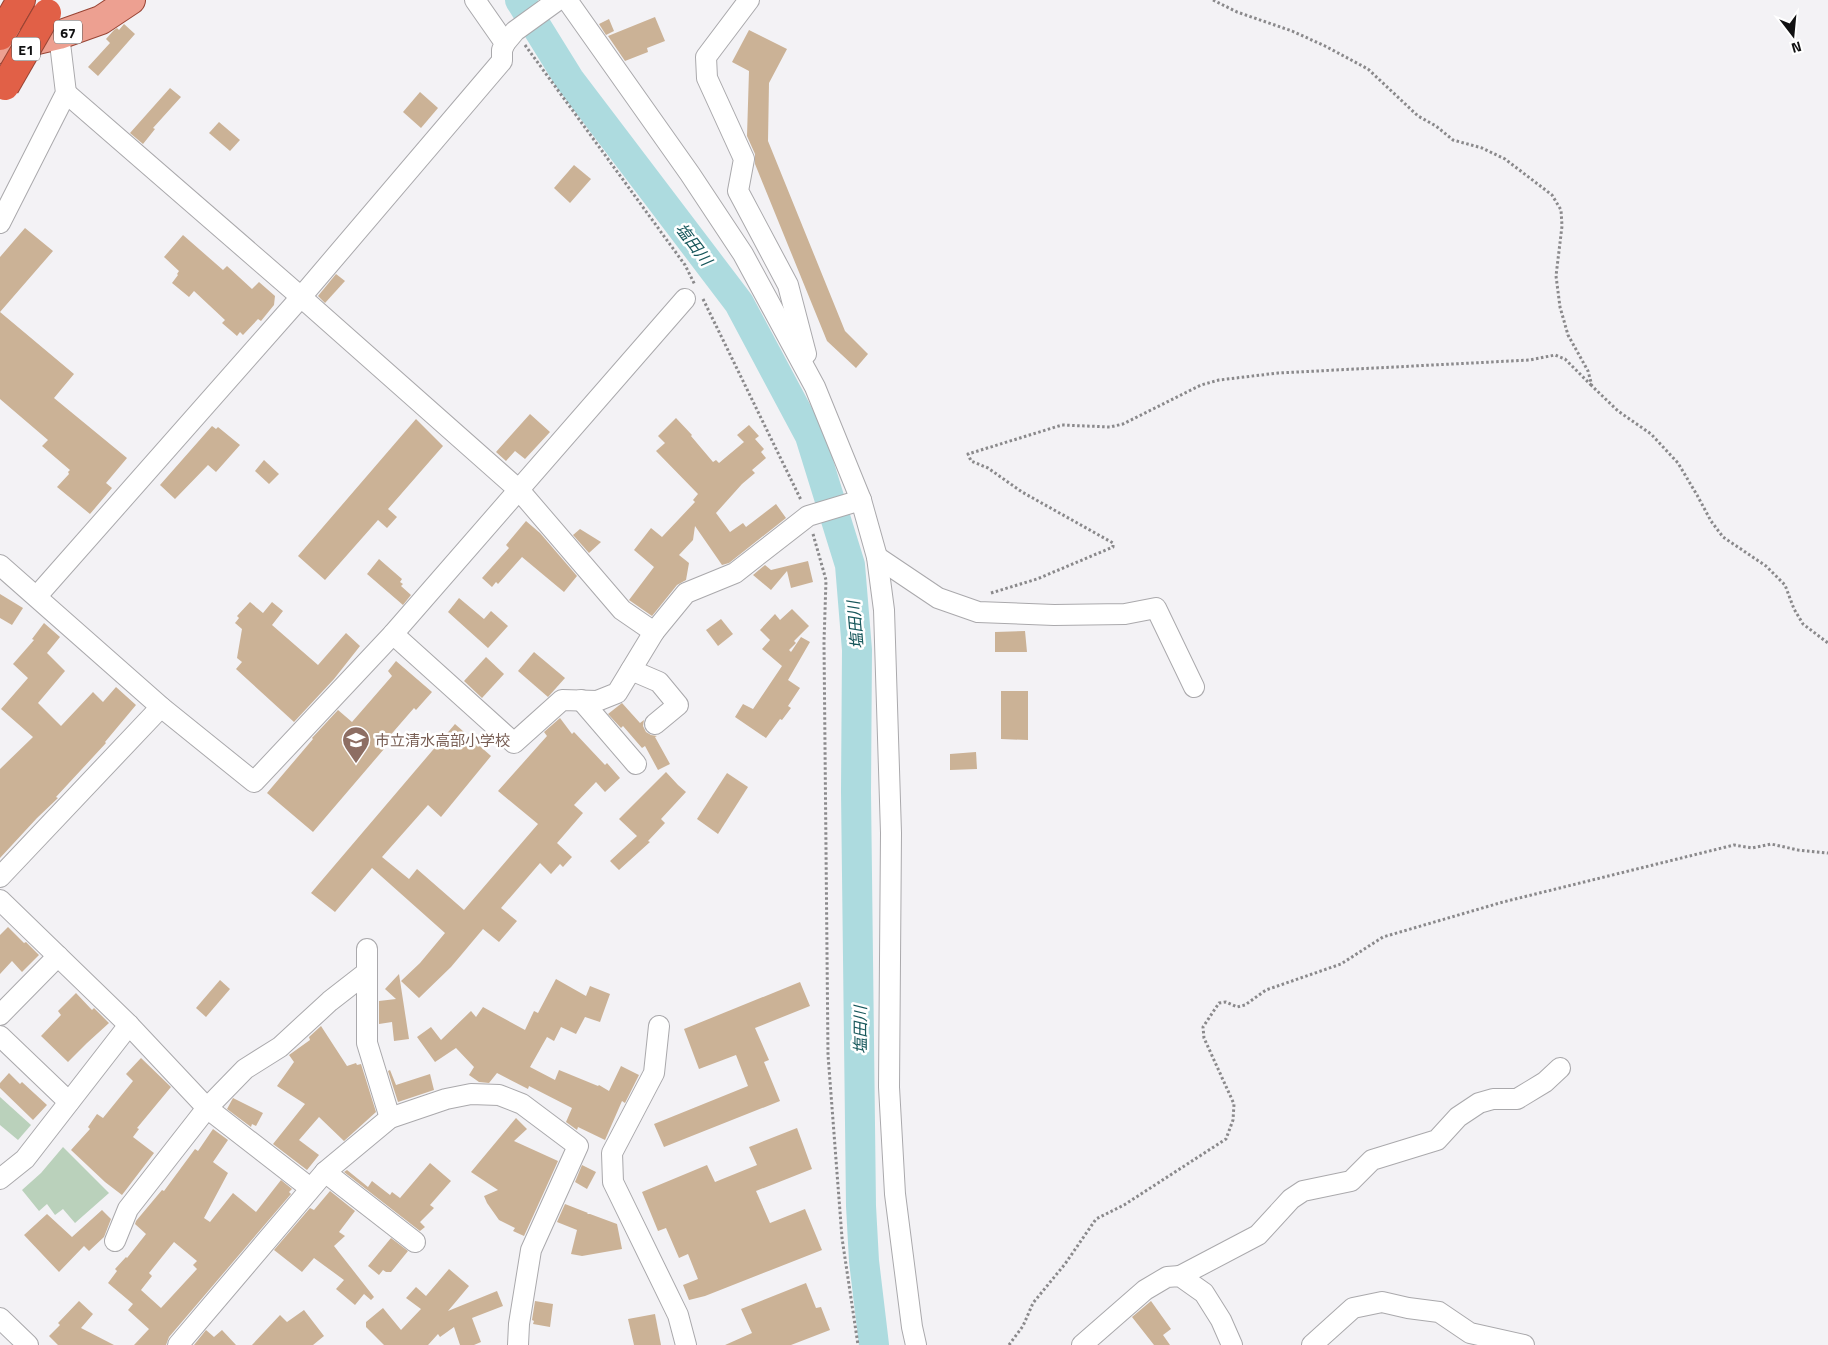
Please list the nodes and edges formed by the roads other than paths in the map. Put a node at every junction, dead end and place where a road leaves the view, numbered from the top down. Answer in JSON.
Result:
{"nodes":[{"id":1,"x":131,"y":0,"type":"edge"},
{"id":2,"x":475,"y":0,"type":"edge"},
{"id":3,"x":558,"y":0,"type":"edge"},
{"id":4,"x":567,"y":0,"type":"edge"},
{"id":5,"x":748,"y":0,"type":"edge"},
{"id":6,"x":54,"y":16,"type":"edge"},
{"id":7,"x":510,"y":37,"type":"junction"},
{"id":8,"x":0,"y":49,"type":"edge"},
{"id":9,"x":2,"y":91,"type":"edge"},
{"id":10,"x":66,"y":93,"type":"junction"},
{"id":11,"x":0,"y":222,"type":"edge"},
{"id":12,"x":694,"y":293,"type":"road end"},
{"id":13,"x":301,"y":297,"type":"junction"},
{"id":14,"x":815,"y":387,"type":"junction"},
{"id":15,"x":519,"y":490,"type":"junction"},
{"id":16,"x":856,"y":502,"type":"junction"},
{"id":17,"x":877,"y":557,"type":"junction"},
{"id":18,"x":0,"y":565,"type":"edge"},
{"id":19,"x":36,"y":596,"type":"junction"},
{"id":20,"x":654,"y":632,"type":"junction"},
{"id":21,"x":393,"y":634,"type":"junction"},
{"id":22,"x":631,"y":670,"type":"junction"},
{"id":23,"x":1194,"y":687,"type":"dead end"},
{"id":24,"x":581,"y":700,"type":"junction"},
{"id":25,"x":161,"y":707,"type":"junction"},
{"id":26,"x":655,"y":724,"type":"dead end"},
{"id":27,"x":636,"y":764,"type":"dead end"},
{"id":28,"x":0,"y":877,"type":"edge"},
{"id":29,"x":0,"y":900,"type":"edge"},
{"id":30,"x":367,"y":949,"type":"dead end"},
{"id":31,"x":58,"y":956,"type":"junction"},
{"id":32,"x":366,"y":973,"type":"junction"},
{"id":33,"x":0,"y":1015,"type":"edge"},
{"id":34,"x":128,"y":1025,"type":"junction"},
{"id":35,"x":659,"y":1026,"type":"dead end"},
{"id":36,"x":0,"y":1036,"type":"edge"},
{"id":37,"x":1560,"y":1068,"type":"dead end"},
{"id":38,"x":69,"y":1102,"type":"junction"},
{"id":39,"x":208,"y":1108,"type":"junction"},
{"id":40,"x":390,"y":1118,"type":"junction"},
{"id":41,"x":325,"y":1172,"type":"junction"},
{"id":42,"x":0,"y":1179,"type":"edge"},
{"id":43,"x":310,"y":1188,"type":"junction"},
{"id":44,"x":115,"y":1242,"type":"dead end"},
{"id":45,"x":415,"y":1242,"type":"dead end"},
{"id":46,"x":1180,"y":1276,"type":"junction"},
{"id":47,"x":0,"y":1318,"type":"edge"},
{"id":48,"x":28,"y":1345,"type":"edge"},
{"id":49,"x":178,"y":1345,"type":"edge"},
{"id":50,"x":518,"y":1345,"type":"edge"},
{"id":51,"x":686,"y":1345,"type":"edge"},
{"id":52,"x":916,"y":1345,"type":"edge"},
{"id":53,"x":1082,"y":1345,"type":"edge"},
{"id":54,"x":1232,"y":1345,"type":"edge"},
{"id":55,"x":1312,"y":1345,"type":"edge"},
{"id":56,"x":1524,"y":1345,"type":"edge"}],
"edges":[{"from":1,"to":6,"type":"main road","number":"67"},
{"from":2,"to":7,"type":"street"},
{"from":3,"to":7,"type":"street"},
{"from":4,"to":14,"type":"street"},
{"from":5,"to":14,"type":"street"},
{"from":6,"to":8,"type":"main road","number":"67"},
{"from":6,"to":9,"type":"highway","number":"E1","bridge":true},
{"from":6,"to":10,"type":"street"},
{"from":7,"to":13,"type":"street"},
{"from":10,"to":11,"type":"street"},
{"from":10,"to":13,"type":"street"},
{"from":12,"to":15,"type":"street"},
{"from":13,"to":15,"type":"street"},
{"from":13,"to":19,"type":"street"},
{"from":14,"to":16,"type":"street"},
{"from":15,"to":20,"type":"street"},
{"from":15,"to":21,"type":"street"},
{"from":16,"to":17,"type":"street"},
{"from":16,"to":20,"type":"street"},
{"from":17,"to":23,"type":"street"},
{"from":17,"to":52,"type":"street"},
{"from":18,"to":19,"type":"street"},
{"from":19,"to":25,"type":"street"},
{"from":20,"to":22,"type":"street"},
{"from":21,"to":24,"type":"street"},
{"from":21,"to":25,"type":"street"},
{"from":22,"to":24,"type":"street"},
{"from":22,"to":26,"type":"street"},
{"from":24,"to":27,"type":"street"},
{"from":25,"to":28,"type":"street"},
{"from":29,"to":31,"type":"street"},
{"from":30,"to":32,"type":"street"},
{"from":31,"to":33,"type":"street"},
{"from":31,"to":34,"type":"street"},
{"from":32,"to":39,"type":"street"},
{"from":32,"to":40,"type":"street"},
{"from":34,"to":38,"type":"street"},
{"from":34,"to":39,"type":"street"},
{"from":35,"to":51,"type":"street"},
{"from":36,"to":38,"type":"street"},
{"from":37,"to":46,"type":"street"},
{"from":38,"to":42,"type":"street"},
{"from":39,"to":43,"type":"street"},
{"from":39,"to":44,"type":"street"},
{"from":40,"to":41,"type":"street"},
{"from":40,"to":50,"type":"street"},
{"from":41,"to":43,"type":"street"},
{"from":41,"to":45,"type":"street"},
{"from":43,"to":49,"type":"street"},
{"from":46,"to":53,"type":"street"},
{"from":46,"to":54,"type":"street"},
{"from":47,"to":48,"type":"street"},
{"from":55,"to":56,"type":"street"}]}
